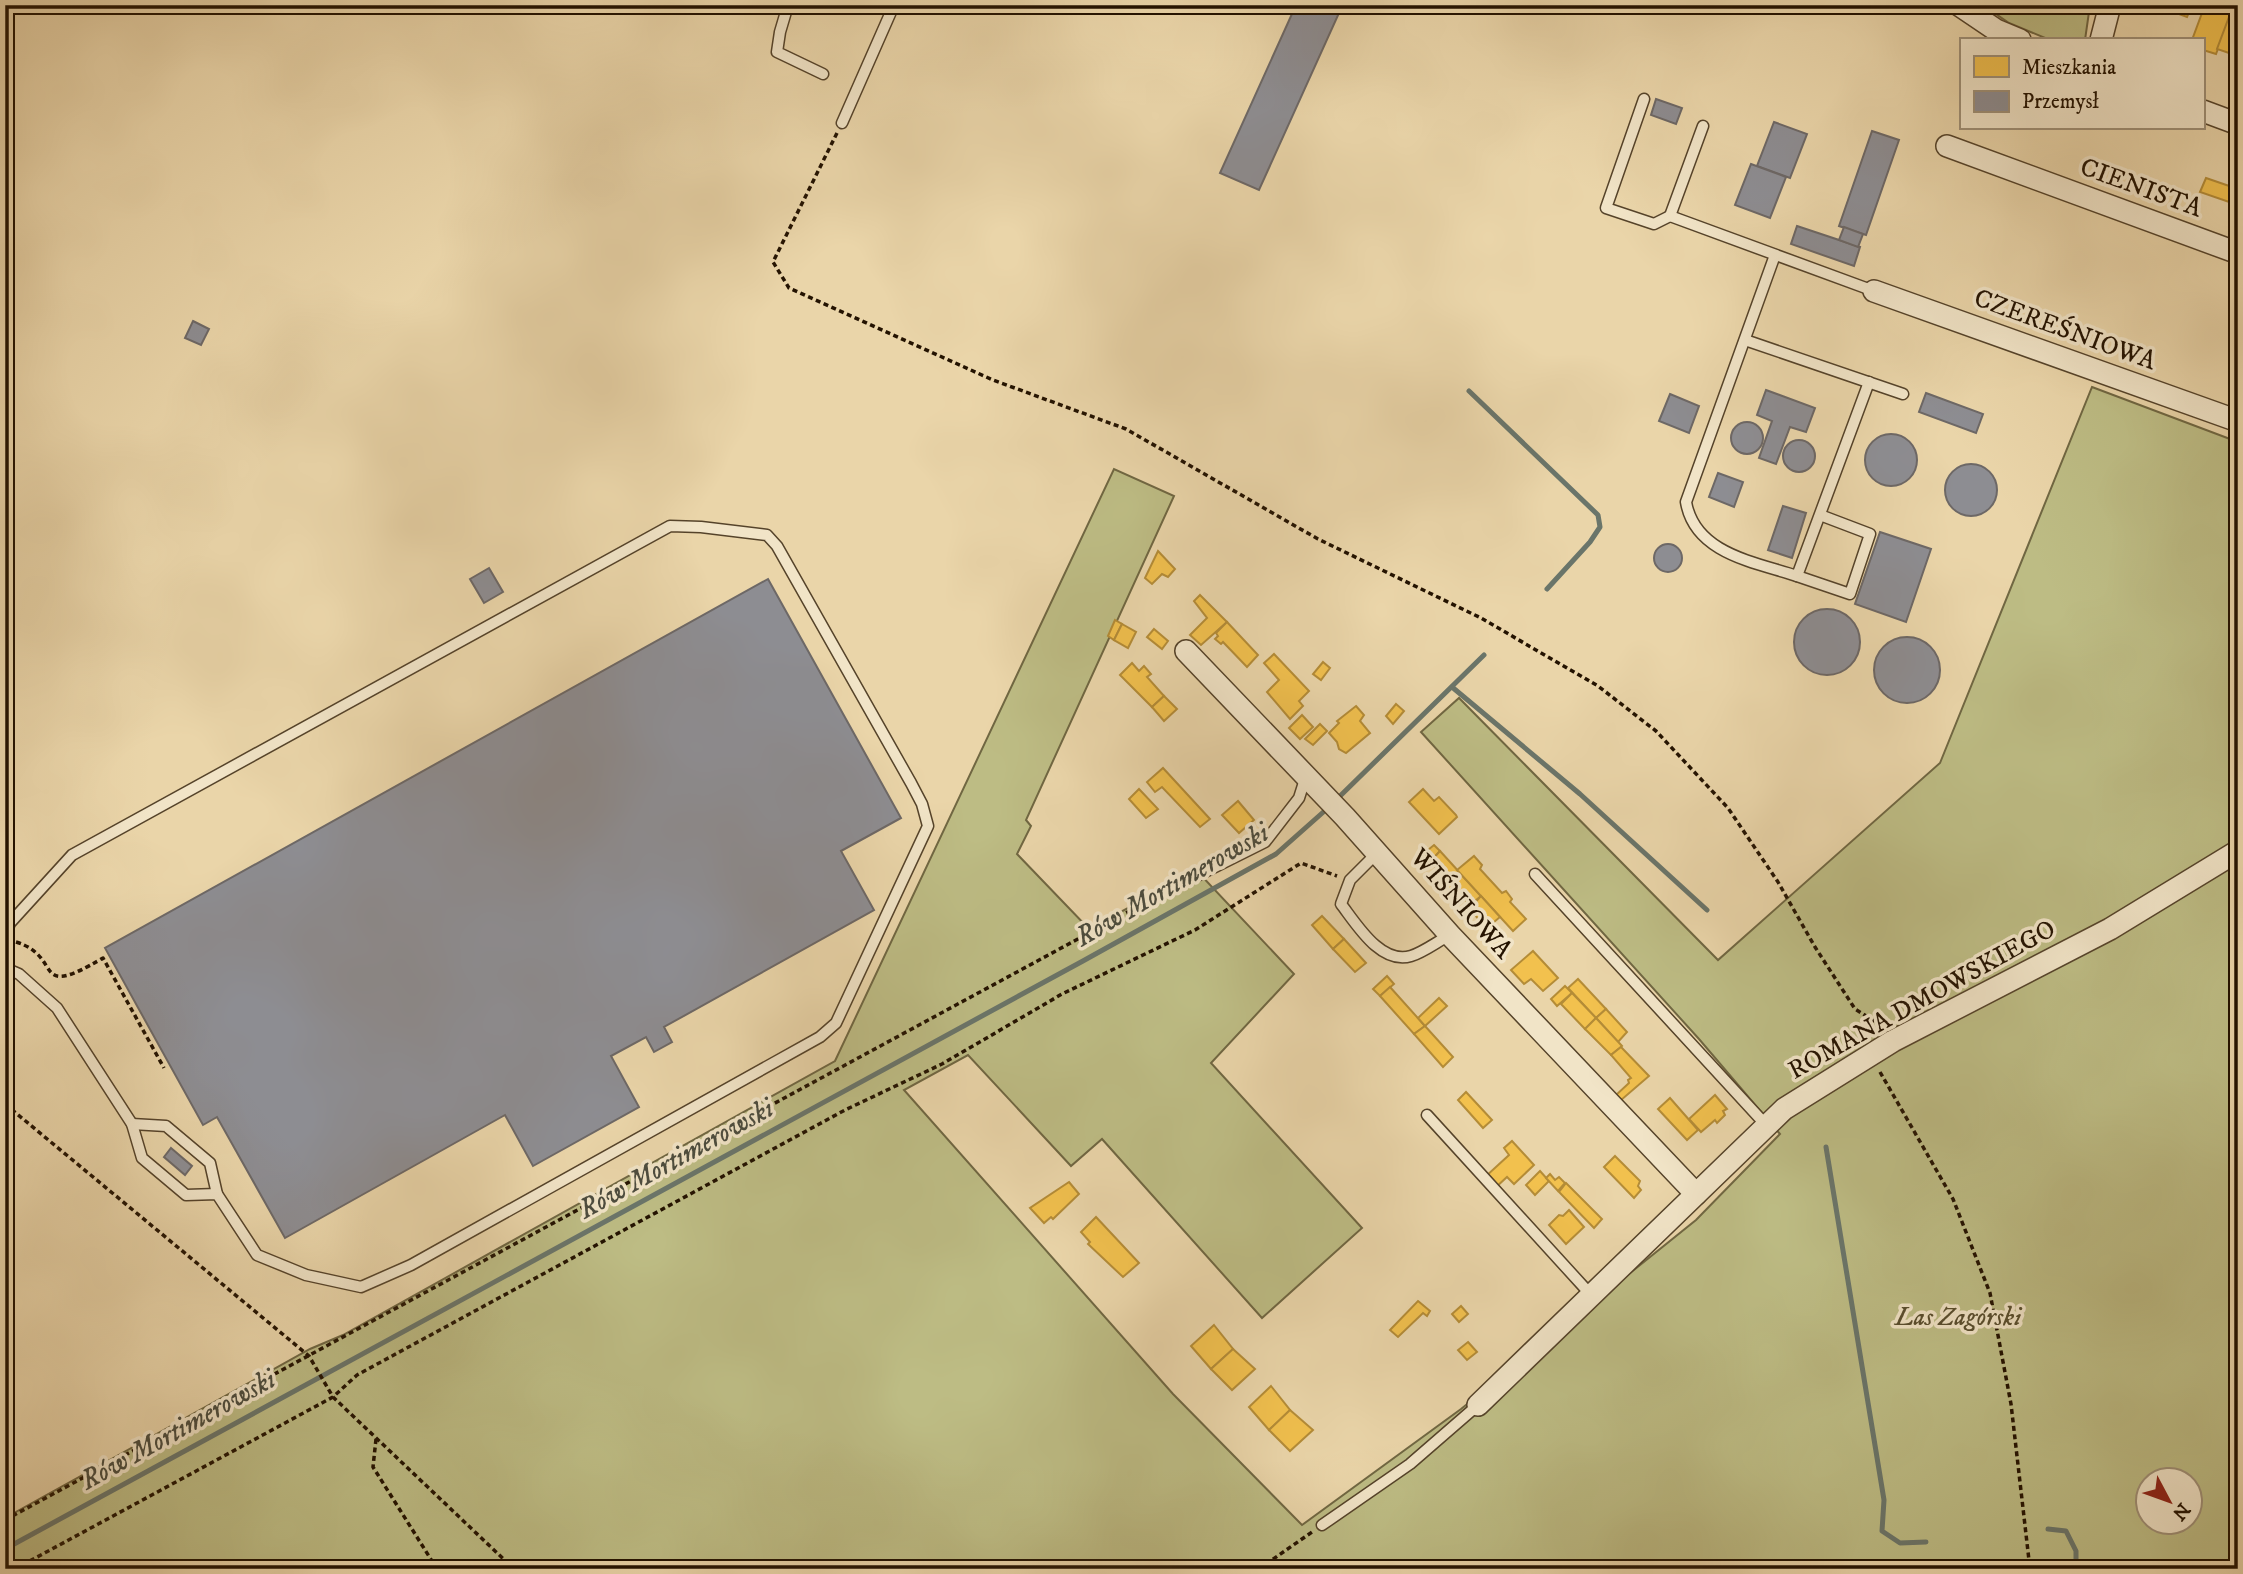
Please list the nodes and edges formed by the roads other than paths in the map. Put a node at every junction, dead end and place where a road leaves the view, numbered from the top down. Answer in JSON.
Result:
{"nodes":[{"id":1,"x":789,"y":5,"type":"edge"},
{"id":2,"x":894,"y":5,"type":"edge"},
{"id":3,"x":1959,"y":5,"type":"edge"},
{"id":4,"x":2110,"y":5,"type":"edge"},
{"id":5,"x":2015,"y":38,"type":"edge"},
{"id":6,"x":2102,"y":38,"type":"edge"},
{"id":7,"x":823,"y":74,"type":"dead end"},
{"id":8,"x":1644,"y":100,"type":"dead end"},
{"id":9,"x":2204,"y":111,"type":"edge"},
{"id":10,"x":842,"y":123,"type":"road end"},
{"id":11,"x":2238,"y":124,"type":"edge"},
{"id":12,"x":1703,"y":126,"type":"dead end"},
{"id":13,"x":1947,"y":146,"type":"dead end"},
{"id":14,"x":1670,"y":216,"type":"junction"},
{"id":15,"x":2238,"y":253,"type":"edge"},
{"id":16,"x":1775,"y":255,"type":"junction"},
{"id":17,"x":1874,"y":291,"type":"joint"},
{"id":18,"x":1745,"y":340,"type":"junction"},
{"id":19,"x":1869,"y":382,"type":"junction"},
{"id":20,"x":1903,"y":394,"type":"dead end"},
{"id":21,"x":2238,"y":421,"type":"edge"},
{"id":22,"x":1820,"y":514,"type":"junction"},
{"id":23,"x":1797,"y":576,"type":"junction"},
{"id":24,"x":1186,"y":651,"type":"dead end"},
{"id":25,"x":1313,"y":783,"type":"junction"},
{"id":26,"x":2238,"y":851,"type":"edge"},
{"id":27,"x":1377,"y":853,"type":"junction"},
{"id":28,"x":1535,"y":874,"type":"dead end"},
{"id":29,"x":1173,"y":888,"type":"road end"},
{"id":30,"x":1450,"y":934,"type":"junction"},
{"id":31,"x":8,"y":942,"type":"edge"},
{"id":32,"x":7,"y":968,"type":"edge"},
{"id":33,"x":1427,"y":1115,"type":"dead end"},
{"id":34,"x":132,"y":1124,"type":"junction"},
{"id":35,"x":1766,"y":1125,"type":"junction"},
{"id":36,"x":216,"y":1194,"type":"junction"},
{"id":37,"x":1696,"y":1194,"type":"junction"},
{"id":38,"x":1592,"y":1296,"type":"junction"},
{"id":39,"x":1478,"y":1405,"type":"joint"},
{"id":40,"x":1322,"y":1525,"type":"road end"}],
"edges":[{"from":1,"to":7,"type":"lane"},
{"from":2,"to":10,"type":"lane"},
{"from":3,"to":5,"type":"street"},
{"from":4,"to":6,"type":"street"},
{"from":8,"to":14,"type":"lane"},
{"from":9,"to":11,"type":"street"},
{"from":12,"to":14,"type":"lane"},
{"from":13,"to":15,"type":"street","name":"CIENISTA"},
{"from":14,"to":16,"type":"lane"},
{"from":16,"to":17,"type":"lane"},
{"from":16,"to":18,"type":"lane"},
{"from":17,"to":21,"type":"street","name":"CZEREŚNIOWA"},
{"from":18,"to":19,"type":"lane"},
{"from":18,"to":23,"type":"lane"},
{"from":19,"to":20,"type":"lane"},
{"from":19,"to":22,"type":"lane"},
{"from":22,"to":23,"type":"lane"},
{"from":22,"to":23,"type":"lane"},
{"from":24,"to":25,"type":"street","name":"WIŚNIOWA"},
{"from":25,"to":27,"type":"street","name":"WIŚNIOWA"},
{"from":25,"to":29,"type":"lane"},
{"from":26,"to":35,"type":"street","name":"ROMANA DMOWSKIEGO"},
{"from":27,"to":30,"type":"street","name":"WIŚNIOWA"},
{"from":27,"to":30,"type":"lane"},
{"from":28,"to":35,"type":"lane"},
{"from":30,"to":37,"type":"street","name":"WIŚNIOWA"},
{"from":31,"to":32,"type":"lane"},
{"from":31,"to":36,"type":"lane"},
{"from":32,"to":34,"type":"lane"},
{"from":33,"to":38,"type":"lane"},
{"from":34,"to":36,"type":"lane"},
{"from":34,"to":36,"type":"lane"},
{"from":35,"to":37,"type":"street","name":"ROMANA DMOWSKIEGO"},
{"from":37,"to":38,"type":"street","name":"ROMANA DMOWSKIEGO"},
{"from":38,"to":39,"type":"street","name":"ROMANA DMOWSKIEGO"},
{"from":39,"to":40,"type":"lane"}]}
